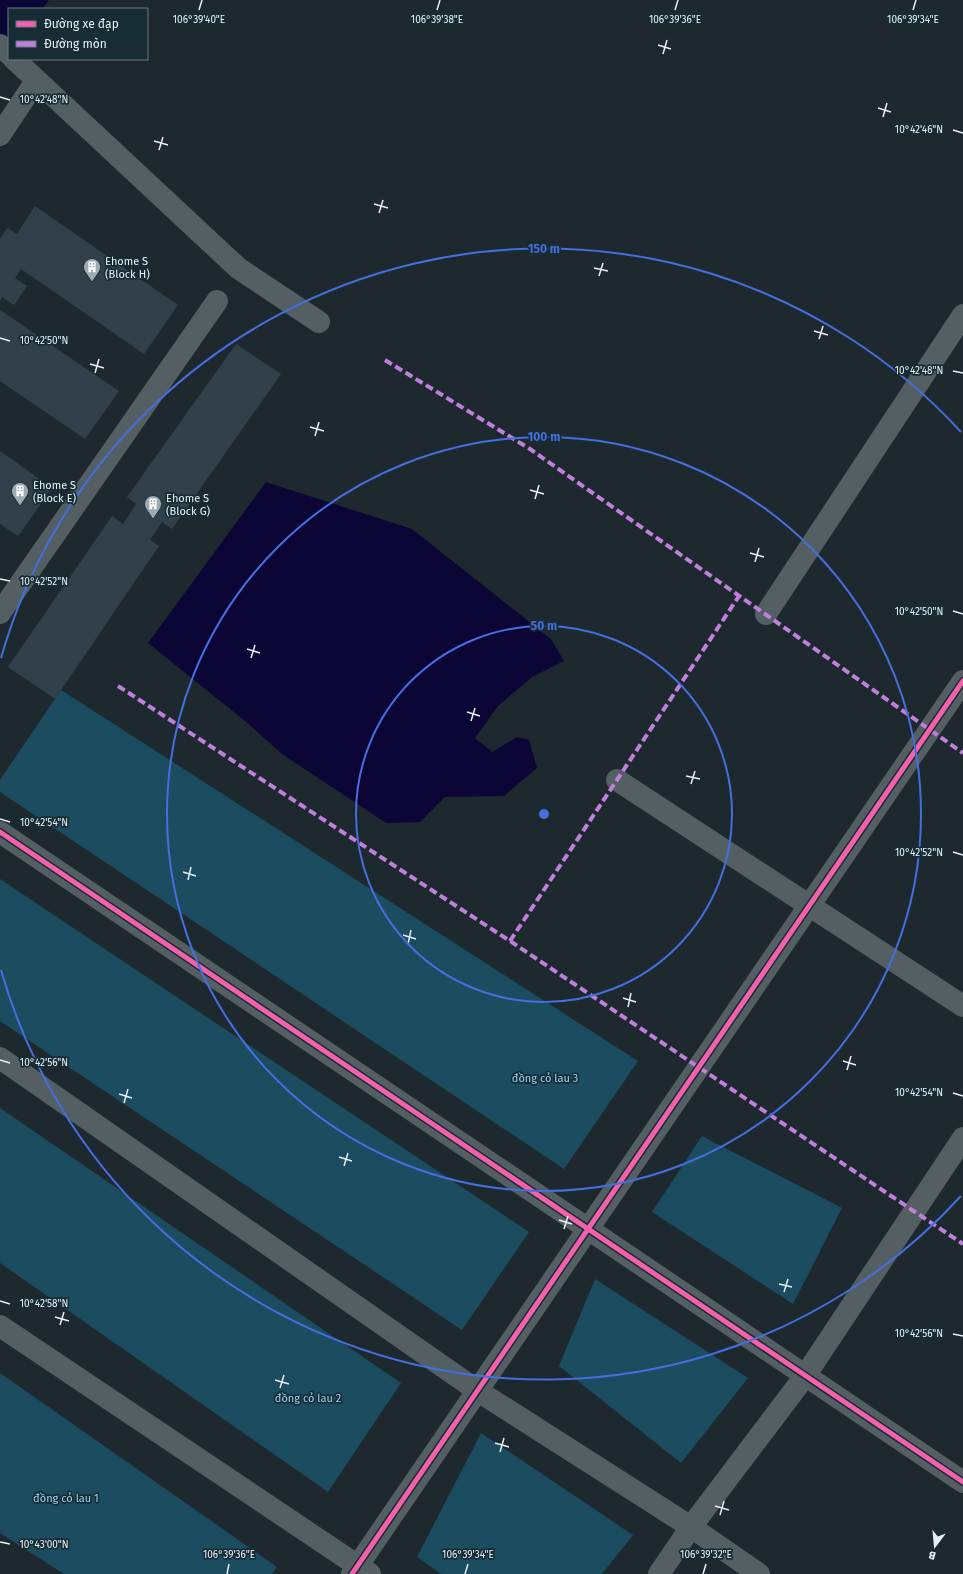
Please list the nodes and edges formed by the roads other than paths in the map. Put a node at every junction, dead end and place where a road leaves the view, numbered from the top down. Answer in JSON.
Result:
{"nodes":[{"id":1,"x":0,"y":45,"type":"edge"},
{"id":2,"x":8,"y":53,"type":"edge"},
{"id":3,"x":15,"y":60,"type":"edge"},
{"id":4,"x":36,"y":81,"type":"junction"},
{"id":5,"x":0,"y":135,"type":"edge"},
{"id":6,"x":217,"y":301,"type":"dead end"},
{"id":7,"x":963,"y":315,"type":"edge"},
{"id":8,"x":319,"y":322,"type":"dead end"},
{"id":9,"x":0,"y":613,"type":"edge"},
{"id":10,"x":766,"y":614,"type":"dead end"},
{"id":11,"x":963,"y":681,"type":"edge"},
{"id":12,"x":617,"y":780,"type":"dead end"},
{"id":13,"x":0,"y":832,"type":"edge"},
{"id":14,"x":809,"y":906,"type":"junction"},
{"id":15,"x":963,"y":1006,"type":"edge"},
{"id":16,"x":0,"y":1058,"type":"edge"},
{"id":17,"x":963,"y":1138,"type":"edge"},
{"id":18,"x":588,"y":1230,"type":"junction"},
{"id":19,"x":0,"y":1326,"type":"edge"},
{"id":20,"x":805,"y":1376,"type":"junction"},
{"id":21,"x":478,"y":1391,"type":"junction"},
{"id":22,"x":963,"y":1482,"type":"edge"},
{"id":23,"x":691,"y":1527,"type":"junction"},
{"id":24,"x":360,"y":1571,"type":"edge"},
{"id":25,"x":659,"y":1574,"type":"edge"},
{"id":26,"x":759,"y":1574,"type":"edge"}],
"edges":[{"from":1,"to":2,"type":"street"},
{"from":3,"to":4,"type":"street"},
{"from":4,"to":5,"type":"street"},
{"from":4,"to":8,"type":"street"},
{"from":6,"to":9,"type":"street"},
{"from":7,"to":10,"type":"street"},
{"from":11,"to":14,"type":"street"},
{"from":12,"to":14,"type":"street"},
{"from":13,"to":18,"type":"street"},
{"from":14,"to":15,"type":"street"},
{"from":14,"to":18,"type":"street"},
{"from":16,"to":21,"type":"street"},
{"from":17,"to":20,"type":"street"},
{"from":18,"to":20,"type":"street"},
{"from":18,"to":21,"type":"street"},
{"from":19,"to":24,"type":"street"},
{"from":20,"to":22,"type":"street"},
{"from":20,"to":23,"type":"street"},
{"from":21,"to":23,"type":"street"},
{"from":21,"to":24,"type":"street"},
{"from":23,"to":25,"type":"street"},
{"from":23,"to":26,"type":"street"}]}
